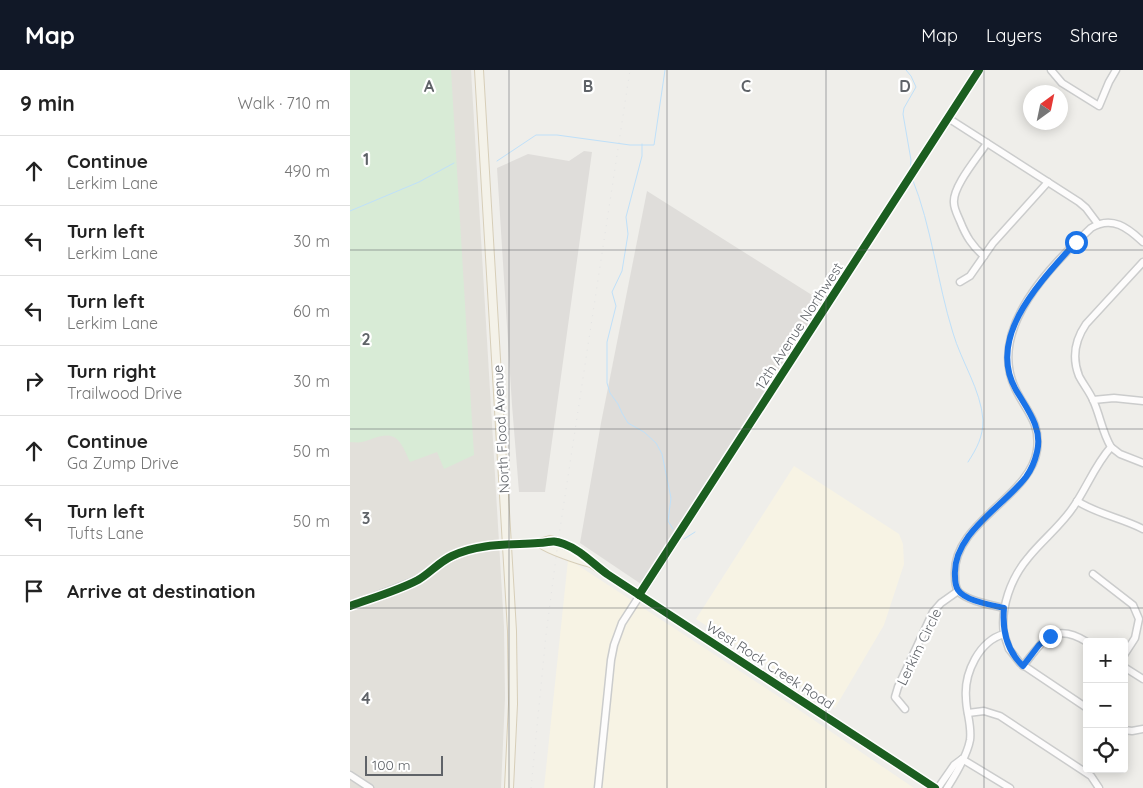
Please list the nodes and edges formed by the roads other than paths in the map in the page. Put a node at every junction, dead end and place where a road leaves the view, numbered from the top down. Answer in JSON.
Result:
{"nodes":[{"id":1,"x":479,"y":70,"type":"edge"},
{"id":2,"x":979,"y":70,"type":"edge"},
{"id":3,"x":1051,"y":70,"type":"edge"},
{"id":4,"x":1116,"y":70,"type":"edge"},
{"id":5,"x":948,"y":118,"type":"junction"},
{"id":6,"x":987,"y":143,"type":"junction"},
{"id":7,"x":1048,"y":182,"type":"junction"},
{"id":8,"x":1098,"y":224,"type":"junction"},
{"id":9,"x":1143,"y":242,"type":"edge"},
{"id":10,"x":984,"y":256,"type":"junction"},
{"id":11,"x":1143,"y":262,"type":"edge"},
{"id":12,"x":960,"y":282,"type":"dead end"},
{"id":13,"x":1093,"y":400,"type":"junction"},
{"id":14,"x":1143,"y":401,"type":"edge"},
{"id":15,"x":1111,"y":447,"type":"junction"},
{"id":16,"x":1143,"y":463,"type":"edge"},
{"id":17,"x":1077,"y":501,"type":"junction"},
{"id":18,"x":1143,"y":529,"type":"edge"},
{"id":19,"x":507,"y":544,"type":"junction"},
{"id":20,"x":1093,"y":574,"type":"dead end"},
{"id":21,"x":958,"y":591,"type":"junction"},
{"id":22,"x":640,"y":595,"type":"junction"},
{"id":23,"x":350,"y":606,"type":"edge"},
{"id":24,"x":1004,"y":608,"type":"junction"},
{"id":25,"x":1004,"y":634,"type":"junction"},
{"id":26,"x":1083,"y":640,"type":"edge"},
{"id":27,"x":1128,"y":648,"type":"edge"},
{"id":28,"x":1023,"y":666,"type":"junction"},
{"id":29,"x":1128,"y":670,"type":"edge"},
{"id":30,"x":1143,"y":679,"type":"edge"},
{"id":31,"x":1083,"y":705,"type":"edge"},
{"id":32,"x":905,"y":709,"type":"dead end"},
{"id":33,"x":968,"y":712,"type":"junction"},
{"id":34,"x":1143,"y":729,"type":"edge"},
{"id":35,"x":1128,"y":730,"type":"edge"},
{"id":36,"x":962,"y":759,"type":"junction"},
{"id":37,"x":350,"y":775,"type":"edge"},
{"id":38,"x":370,"y":788,"type":"edge"},
{"id":39,"x":509,"y":788,"type":"edge"},
{"id":40,"x":598,"y":788,"type":"edge"},
{"id":41,"x":937,"y":788,"type":"edge"},
{"id":42,"x":947,"y":788,"type":"edge"},
{"id":43,"x":1010,"y":788,"type":"edge"},
{"id":44,"x":1099,"y":788,"type":"edge"}],
"edges":[{"from":1,"to":19,"type":"main road","name":"North Flood Avenue"},
{"from":2,"to":5,"type":"street","name":"12th Avenue Northwest"},
{"from":3,"to":4,"type":"street"},
{"from":5,"to":6,"type":"street"},
{"from":5,"to":22,"type":"street","name":"12th Avenue Northwest"},
{"from":6,"to":7,"type":"street"},
{"from":6,"to":10,"type":"street"},
{"from":7,"to":8,"type":"street"},
{"from":7,"to":10,"type":"street"},
{"from":8,"to":9,"type":"street"},
{"from":8,"to":21,"type":"street"},
{"from":10,"to":12,"type":"street"},
{"from":11,"to":13,"type":"street"},
{"from":13,"to":14,"type":"street"},
{"from":13,"to":15,"type":"street"},
{"from":15,"to":16,"type":"street"},
{"from":15,"to":17,"type":"street"},
{"from":17,"to":18,"type":"street"},
{"from":17,"to":24,"type":"street"},
{"from":19,"to":22,"type":"main road","name":"West Rock Creek Road"},
{"from":19,"to":23,"type":"street"},
{"from":19,"to":39,"type":"main road","name":"North Flood Avenue"},
{"from":20,"to":27,"type":"street"},
{"from":21,"to":24,"type":"street"},
{"from":21,"to":32,"type":"street","name":"Lerkim Circle"},
{"from":22,"to":40,"type":"street","name":"12th Avenue Northwest"},
{"from":22,"to":41,"type":"main road","name":"West Rock Creek Road"},
{"from":24,"to":25,"type":"street"},
{"from":25,"to":28,"type":"street"},
{"from":25,"to":33,"type":"street"},
{"from":26,"to":28,"type":"street"},
{"from":28,"to":31,"type":"street"},
{"from":29,"to":30,"type":"street"},
{"from":33,"to":36,"type":"street"},
{"from":33,"to":44,"type":"street"},
{"from":34,"to":35,"type":"street"},
{"from":36,"to":41,"type":"street"},
{"from":36,"to":42,"type":"street"},
{"from":36,"to":43,"type":"street"},
{"from":37,"to":38,"type":"street"}]}
